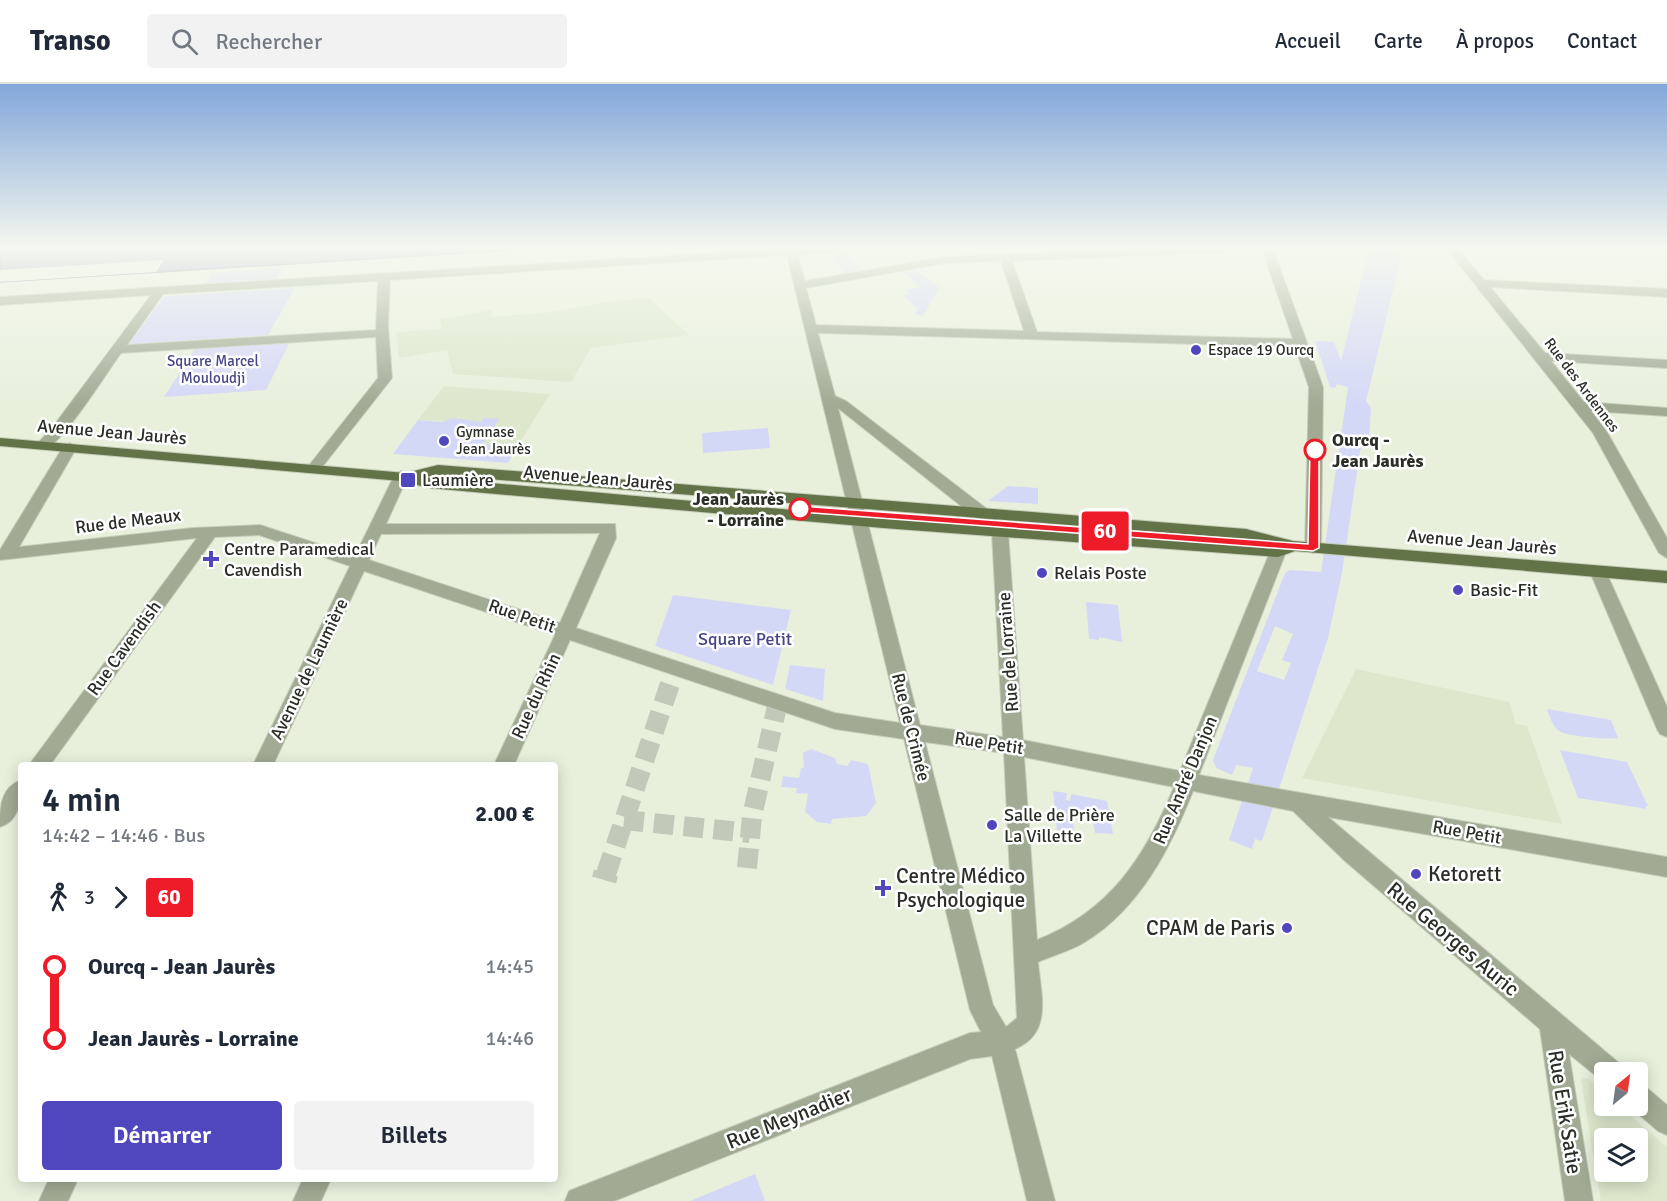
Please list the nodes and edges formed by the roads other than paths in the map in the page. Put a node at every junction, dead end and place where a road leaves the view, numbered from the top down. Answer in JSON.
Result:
{"nodes":[{"id":1,"x":152,"y":301,"type":"edge"},
{"id":2,"x":384,"y":301,"type":"edge"},
{"id":3,"x":805,"y":301,"type":"edge"},
{"id":4,"x":1020,"y":301,"type":"edge"},
{"id":5,"x":1286,"y":301,"type":"edge"},
{"id":6,"x":1494,"y":301,"type":"edge"},
{"id":7,"x":812,"y":328,"type":"junction"},
{"id":8,"x":383,"y":333,"type":"junction"},
{"id":9,"x":1032,"y":336,"type":"junction"},
{"id":10,"x":1302,"y":343,"type":"junction"},
{"id":11,"x":117,"y":349,"type":"junction"},
{"id":12,"x":1538,"y":356,"type":"junction"},
{"id":13,"x":1667,"y":364,"type":"edge"},
{"id":14,"x":831,"y":399,"type":"junction"},
{"id":15,"x":1579,"y":406,"type":"junction"},
{"id":16,"x":1667,"y":412,"type":"edge"},
{"id":17,"x":0,"y":442,"type":"edge"},
{"id":18,"x":43,"y":445,"type":"junction"},
{"id":19,"x":70,"y":447,"type":"junction"},
{"id":20,"x":314,"y":468,"type":"junction"},
{"id":21,"x":401,"y":476,"type":"junction"},
{"id":22,"x":859,"y":513,"type":"junction"},
{"id":23,"x":981,"y":513,"type":"junction"},
{"id":24,"x":376,"y":529,"type":"junction"},
{"id":25,"x":260,"y":530,"type":"joint"},
{"id":26,"x":210,"y":532,"type":"junction"},
{"id":27,"x":1000,"y":532,"type":"junction"},
{"id":28,"x":1313,"y":548,"type":"junction"},
{"id":29,"x":1286,"y":549,"type":"junction"},
{"id":30,"x":1667,"y":553,"type":"edge"},
{"id":31,"x":3,"y":555,"type":"edge"},
{"id":32,"x":360,"y":563,"type":"junction"},
{"id":33,"x":1598,"y":572,"type":"junction"},
{"id":34,"x":1667,"y":577,"type":"edge"},
{"id":35,"x":566,"y":632,"type":"junction"},
{"id":36,"x":1667,"y":729,"type":"edge"},
{"id":37,"x":912,"y":730,"type":"junction"},
{"id":38,"x":1015,"y":747,"type":"junction"},
{"id":39,"x":41,"y":762,"type":"edge"},
{"id":40,"x":264,"y":762,"type":"edge"},
{"id":41,"x":505,"y":762,"type":"edge"},
{"id":42,"x":1187,"y":780,"type":"junction"},
{"id":43,"x":18,"y":793,"type":"edge"},
{"id":44,"x":1299,"y":803,"type":"junction"},
{"id":45,"x":0,"y":818,"type":"edge"},
{"id":46,"x":1667,"y":867,"type":"edge"},
{"id":47,"x":1028,"y":954,"type":"junction"},
{"id":48,"x":1552,"y":1023,"type":"junction"},
{"id":49,"x":1001,"y":1042,"type":"junction"},
{"id":50,"x":1598,"y":1062,"type":"edge"},
{"id":51,"x":1648,"y":1106,"type":"edge"},
{"id":52,"x":1667,"y":1122,"type":"edge"},
{"id":53,"x":62,"y":1182,"type":"edge"},
{"id":54,"x":316,"y":1182,"type":"edge"},
{"id":55,"x":53,"y":1201,"type":"edge"},
{"id":56,"x":307,"y":1201,"type":"edge"},
{"id":57,"x":579,"y":1201,"type":"edge"},
{"id":58,"x":1041,"y":1201,"type":"edge"},
{"id":59,"x":1579,"y":1201,"type":"edge"}],
"edges":[{"from":1,"to":11,"type":"street"},
{"from":2,"to":8,"type":"street"},
{"from":3,"to":7,"type":"street","name":"Rue de Crimée"},
{"from":4,"to":9,"type":"street"},
{"from":5,"to":10,"type":"street"},
{"from":6,"to":12,"type":"street","name":"Rue des Ardennes"},
{"from":7,"to":9,"type":"street"},
{"from":7,"to":14,"type":"street","name":"Rue de Crimée"},
{"from":8,"to":11,"type":"street"},
{"from":8,"to":20,"type":"street"},
{"from":9,"to":10,"type":"street"},
{"from":10,"to":28,"type":"street"},
{"from":11,"to":18,"type":"street"},
{"from":12,"to":13,"type":"street"},
{"from":12,"to":15,"type":"street","name":"Rue des Ardennes"},
{"from":14,"to":22,"type":"street","name":"Rue de Crimée"},
{"from":14,"to":23,"type":"street"},
{"from":15,"to":16,"type":"street"},
{"from":15,"to":30,"type":"street","name":"Rue des Ardennes"},
{"from":17,"to":18,"type":"main road","name":"Avenue Jean Jaurès"},
{"from":18,"to":19,"type":"main road","name":"Avenue Jean Jaurès"},
{"from":19,"to":20,"type":"main road","name":"Avenue Jean Jaurès"},
{"from":19,"to":31,"type":"street"},
{"from":20,"to":21,"type":"main road","name":"Avenue Jean Jaurès"},
{"from":21,"to":22,"type":"main road","name":"Avenue Jean Jaurès"},
{"from":21,"to":24,"type":"street","name":"Avenue de Laumière"},
{"from":22,"to":23,"type":"main road","name":"Avenue Jean Jaurès"},
{"from":22,"to":27,"type":"main road","name":"Avenue Jean Jaurès"},
{"from":22,"to":37,"type":"street","name":"Rue de Crimée"},
{"from":23,"to":27,"type":"street"},
{"from":23,"to":29,"type":"main road","name":"Avenue Jean Jaurès"},
{"from":24,"to":32,"type":"street","name":"Avenue de Laumière"},
{"from":24,"to":35,"type":"street","name":"Rue du Rhin"},
{"from":25,"to":26,"type":"street","name":"Rue de Meaux"},
{"from":25,"to":32,"type":"street","name":"Rue Petit"},
{"from":26,"to":31,"type":"street","name":"Rue de Meaux"},
{"from":26,"to":39,"type":"street","name":"Rue Cavendish"},
{"from":27,"to":29,"type":"main road","name":"Avenue Jean Jaurès"},
{"from":27,"to":38,"type":"street","name":"Rue de Lorraine"},
{"from":28,"to":29,"type":"main road","name":"Avenue Jean Jaurès"},
{"from":28,"to":33,"type":"main road","name":"Avenue Jean Jaurès"},
{"from":29,"to":42,"type":"street","name":"Rue André Danjon"},
{"from":32,"to":35,"type":"street","name":"Rue Petit"},
{"from":32,"to":40,"type":"street","name":"Avenue de Laumière"},
{"from":33,"to":34,"type":"main road","name":"Avenue Jean Jaurès"},
{"from":33,"to":36,"type":"street"},
{"from":35,"to":37,"type":"street","name":"Rue Petit"},
{"from":35,"to":41,"type":"street","name":"Rue du Rhin"},
{"from":37,"to":38,"type":"street","name":"Rue Petit"},
{"from":37,"to":49,"type":"street","name":"Rue de Crimée"},
{"from":38,"to":42,"type":"street","name":"Rue Petit"},
{"from":38,"to":47,"type":"street","name":"Rue de Lorraine"},
{"from":42,"to":44,"type":"street","name":"Rue Petit"},
{"from":42,"to":47,"type":"street","name":"Rue André Danjon"},
{"from":43,"to":45,"type":"street"},
{"from":44,"to":46,"type":"street","name":"Rue Petit"},
{"from":44,"to":48,"type":"street","name":"Rue Georges Auric"},
{"from":47,"to":49,"type":"street","name":"Rue de Lorraine"},
{"from":48,"to":50,"type":"street","name":"Rue Georges Auric"},
{"from":48,"to":59,"type":"street","name":"Rue Erik Satie"},
{"from":49,"to":57,"type":"street","name":"Rue Meynadier"},
{"from":49,"to":58,"type":"street","name":"Rue de Crimée"},
{"from":51,"to":52,"type":"street"},
{"from":53,"to":55,"type":"street"},
{"from":54,"to":56,"type":"street"}]}
